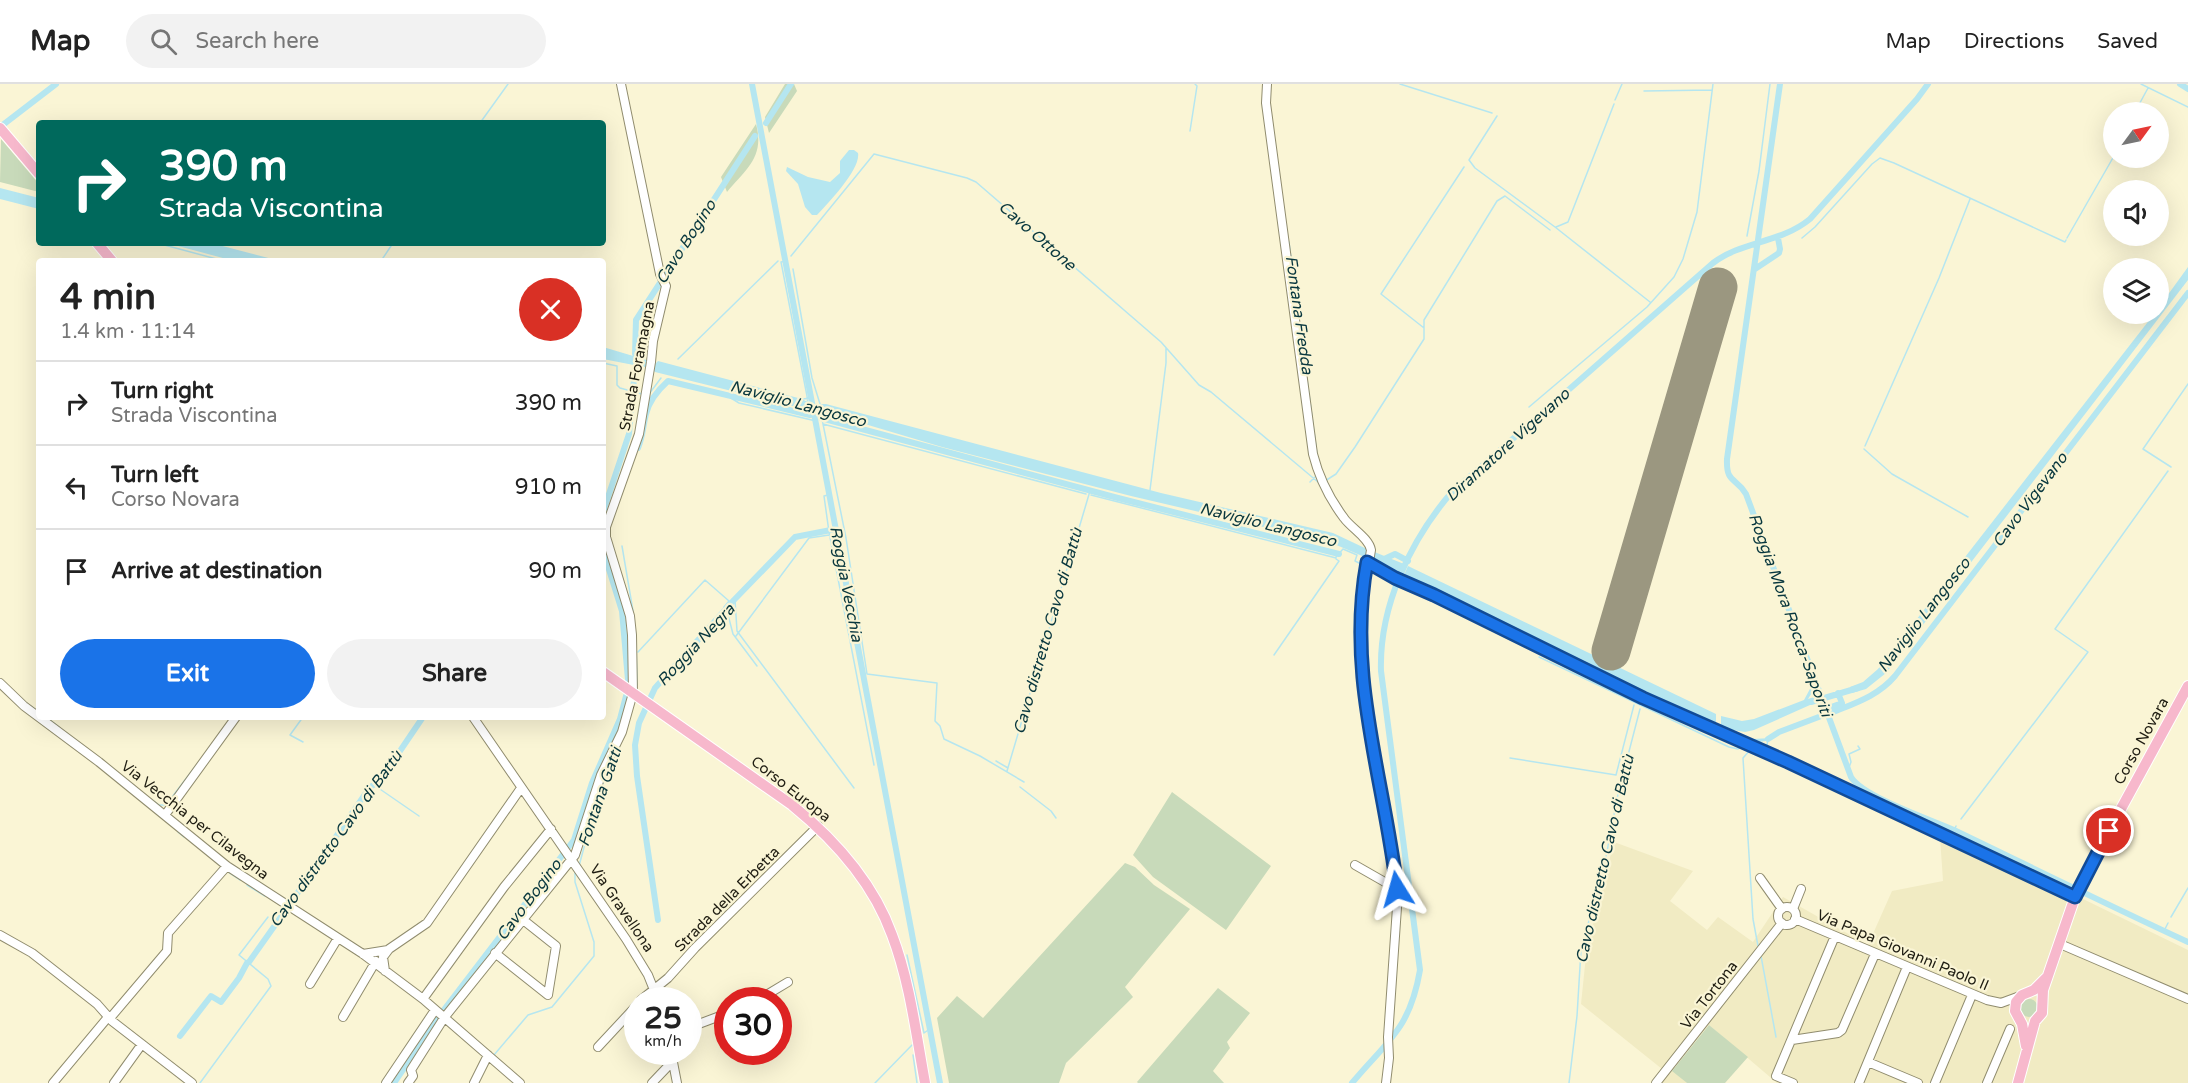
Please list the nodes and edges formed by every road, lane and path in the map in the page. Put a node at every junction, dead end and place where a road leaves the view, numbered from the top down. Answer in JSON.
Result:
{"nodes":[{"id":1,"x":621,"y":84,"type":"edge"},
{"id":2,"x":1267,"y":84,"type":"edge"},
{"id":3,"x":2,"y":130,"type":"edge"},
{"id":4,"x":36,"y":170,"type":"edge"},
{"id":5,"x":100,"y":246,"type":"edge"},
{"id":6,"x":110,"y":258,"type":"edge"},
{"id":7,"x":1368,"y":561,"type":"junction"},
{"id":8,"x":606,"y":674,"type":"edge"},
{"id":9,"x":0,"y":683,"type":"edge"},
{"id":10,"x":2188,"y":686,"type":"edge"},
{"id":11,"x":633,"y":693,"type":"junction"},
{"id":12,"x":36,"y":715,"type":"edge"},
{"id":13,"x":43,"y":720,"type":"edge"},
{"id":14,"x":234,"y":720,"type":"edge"},
{"id":15,"x":475,"y":720,"type":"edge"},
{"id":16,"x":521,"y":788,"type":"junction"},
{"id":17,"x":165,"y":815,"type":"junction"},
{"id":18,"x":818,"y":826,"type":"junction"},
{"id":19,"x":551,"y":829,"type":"junction"},
{"id":20,"x":572,"y":860,"type":"junction"},
{"id":21,"x":1355,"y":865,"type":"dead end"},
{"id":22,"x":227,"y":866,"type":"junction"},
{"id":23,"x":1760,"y":878,"type":"dead end"},
{"id":24,"x":1397,"y":889,"type":"junction"},
{"id":25,"x":1801,"y":889,"type":"dead end"},
{"id":26,"x":2077,"y":892,"type":"junction"},
{"id":27,"x":1782,"y":909,"type":"junction"},
{"id":28,"x":1792,"y":909,"type":"junction"},
{"id":29,"x":522,"y":919,"type":"junction"},
{"id":30,"x":1795,"y":919,"type":"junction"},
{"id":31,"x":1782,"y":923,"type":"junction"},
{"id":32,"x":0,"y":935,"type":"edge"},
{"id":33,"x":1835,"y":936,"type":"junction"},
{"id":34,"x":339,"y":938,"type":"junction"},
{"id":35,"x":2060,"y":944,"type":"junction"},
{"id":36,"x":385,"y":950,"type":"junction"},
{"id":37,"x":495,"y":953,"type":"junction"},
{"id":38,"x":363,"y":954,"type":"junction"},
{"id":39,"x":1875,"y":954,"type":"junction"},
{"id":40,"x":376,"y":964,"type":"junction"},
{"id":41,"x":1907,"y":967,"type":"junction"},
{"id":42,"x":385,"y":971,"type":"junction"},
{"id":43,"x":2048,"y":976,"type":"junction"},
{"id":44,"x":788,"y":982,"type":"dead end"},
{"id":45,"x":310,"y":984,"type":"dead end"},
{"id":46,"x":653,"y":987,"type":"edge"},
{"id":47,"x":655,"y":987,"type":"edge"},
{"id":48,"x":780,"y":987,"type":"edge"},
{"id":49,"x":2024,"y":994,"type":"junction"},
{"id":50,"x":1972,"y":995,"type":"junction"},
{"id":51,"x":423,"y":999,"type":"junction"},
{"id":52,"x":2188,"y":999,"type":"edge"},
{"id":53,"x":2001,"y":1003,"type":"junction"},
{"id":54,"x":2043,"y":1004,"type":"junction"},
{"id":55,"x":436,"y":1010,"type":"junction"},
{"id":56,"x":110,"y":1017,"type":"junction"},
{"id":57,"x":343,"y":1017,"type":"dead end"},
{"id":58,"x":2018,"y":1017,"type":"junction"},
{"id":59,"x":444,"y":1018,"type":"junction"},
{"id":60,"x":624,"y":1018,"type":"edge"},
{"id":61,"x":2035,"y":1021,"type":"junction"},
{"id":62,"x":2010,"y":1029,"type":"dead end"},
{"id":63,"x":1792,"y":1040,"type":"junction"},
{"id":64,"x":142,"y":1044,"type":"junction"},
{"id":65,"x":598,"y":1047,"type":"dead end"},
{"id":66,"x":2027,"y":1049,"type":"junction"},
{"id":67,"x":488,"y":1055,"type":"junction"},
{"id":68,"x":1868,"y":1062,"type":"junction"},
{"id":69,"x":665,"y":1065,"type":"edge"},
{"id":70,"x":674,"y":1065,"type":"edge"},
{"id":71,"x":53,"y":1083,"type":"edge"},
{"id":72,"x":114,"y":1083,"type":"edge"},
{"id":73,"x":192,"y":1083,"type":"edge"},
{"id":74,"x":386,"y":1083,"type":"edge"},
{"id":75,"x":408,"y":1083,"type":"edge"},
{"id":76,"x":474,"y":1083,"type":"edge"},
{"id":77,"x":520,"y":1083,"type":"edge"},
{"id":78,"x":652,"y":1083,"type":"edge"},
{"id":79,"x":677,"y":1083,"type":"edge"},
{"id":80,"x":925,"y":1083,"type":"edge"},
{"id":81,"x":1386,"y":1083,"type":"edge"},
{"id":82,"x":1656,"y":1083,"type":"edge"},
{"id":83,"x":1793,"y":1083,"type":"edge"},
{"id":84,"x":1859,"y":1083,"type":"edge"},
{"id":85,"x":1918,"y":1083,"type":"edge"},
{"id":86,"x":1935,"y":1083,"type":"edge"},
{"id":87,"x":1987,"y":1083,"type":"edge"},
{"id":88,"x":2018,"y":1083,"type":"edge"}],
"edges":[{"from":1,"to":11,"type":"street","name":"Strada Foramagna"},
{"from":2,"to":7,"type":"street"},
{"from":3,"to":4,"type":"main road"},
{"from":5,"to":6,"type":"main road"},
{"from":7,"to":24,"type":"street"},
{"from":7,"to":26,"type":"street"},
{"from":8,"to":11,"type":"main road","name":"Corso Europa"},
{"from":9,"to":12,"type":"street","name":"Via Vecchia per Cilavegna"},
{"from":10,"to":26,"type":"main road","name":"Corso Novara"},
{"from":11,"to":18,"type":"main road","name":"Corso Europa"},
{"from":11,"to":20,"type":"street"},
{"from":13,"to":17,"type":"street","name":"Via Vecchia per Cilavegna"},
{"from":14,"to":17,"type":"street"},
{"from":15,"to":16,"type":"street","name":"Via Gravellona"},
{"from":16,"to":19,"type":"street","name":"Via Gravellona"},
{"from":16,"to":36,"type":"street"},
{"from":17,"to":22,"type":"street","name":"Via Vecchia per Cilavegna"},
{"from":18,"to":47,"type":"street","name":"Strada della Erbetta"},
{"from":18,"to":80,"type":"main road","name":"Corso Europa"},
{"from":19,"to":20,"type":"street","name":"Via Gravellona"},
{"from":19,"to":51,"type":"street"},
{"from":20,"to":29,"type":"street"},
{"from":20,"to":46,"type":"street","name":"Via Gravellona"},
{"from":21,"to":24,"type":"street"},
{"from":22,"to":34,"type":"street","name":"Via Vecchia per Cilavegna"},
{"from":22,"to":56,"type":"street"},
{"from":23,"to":27,"type":"street"},
{"from":24,"to":81,"type":"street"},
{"from":25,"to":28,"type":"street"},
{"from":26,"to":35,"type":"main road","name":"Corso Novara"},
{"from":27,"to":28,"type":"street"},
{"from":27,"to":31,"type":"street"},
{"from":28,"to":30,"type":"street"},
{"from":29,"to":37,"type":"street"},
{"from":29,"to":37,"type":"street"},
{"from":30,"to":31,"type":"street"},
{"from":30,"to":33,"type":"street","name":"Via Papa Giovanni Paolo II"},
{"from":31,"to":82,"type":"street","name":"Via Tortona"},
{"from":32,"to":56,"type":"street"},
{"from":33,"to":39,"type":"street","name":"Via Papa Giovanni Paolo II"},
{"from":33,"to":63,"type":"street"},
{"from":34,"to":38,"type":"street","name":"Via Vecchia per Cilavegna"},
{"from":34,"to":45,"type":"street"},
{"from":35,"to":43,"type":"main road","name":"Corso Novara"},
{"from":35,"to":52,"type":"street"},
{"from":36,"to":38,"type":"street"},
{"from":36,"to":40,"type":"street"},
{"from":36,"to":42,"type":"street"},
{"from":37,"to":59,"type":"street"},
{"from":38,"to":40,"type":"street","name":"Via Vecchia per Cilavegna"},
{"from":39,"to":41,"type":"street","name":"Via Papa Giovanni Paolo II"},
{"from":39,"to":63,"type":"street"},
{"from":40,"to":42,"type":"street","name":"Via Vecchia per Cilavegna"},
{"from":40,"to":57,"type":"street"},
{"from":41,"to":50,"type":"street","name":"Via Papa Giovanni Paolo II"},
{"from":41,"to":68,"type":"street"},
{"from":42,"to":51,"type":"street","name":"Via Vecchia per Cilavegna"},
{"from":43,"to":49,"type":"main road"},
{"from":43,"to":54,"type":"main road","name":"Corso Novara"},
{"from":44,"to":48,"type":"street"},
{"from":49,"to":53,"type":"street","name":"Via Papa Giovanni Paolo II"},
{"from":49,"to":54,"type":"main road"},
{"from":49,"to":58,"type":"main road","name":"Corso Novara"},
{"from":50,"to":53,"type":"street","name":"Via Papa Giovanni Paolo II"},
{"from":50,"to":86,"type":"street"},
{"from":51,"to":55,"type":"street","name":"Via Vecchia per Cilavegna"},
{"from":53,"to":58,"type":"street","name":"Via Papa Giovanni Paolo II"},
{"from":54,"to":61,"type":"main road","name":"Corso Novara"},
{"from":55,"to":59,"type":"street","name":"Via Vecchia per Cilavegna"},
{"from":55,"to":74,"type":"street"},
{"from":56,"to":64,"type":"street"},
{"from":56,"to":71,"type":"street"},
{"from":58,"to":61,"type":"main road"},
{"from":58,"to":66,"type":"main road","name":"Corso Novara"},
{"from":59,"to":67,"type":"street","name":"Via Vecchia per Cilavegna"},
{"from":59,"to":75,"type":"street"},
{"from":60,"to":65,"type":"street","name":"Strada della Erbetta"},
{"from":61,"to":66,"type":"main road","name":"Corso Novara"},
{"from":62,"to":87,"type":"street"},
{"from":63,"to":83,"type":"street"},
{"from":64,"to":72,"type":"street"},
{"from":64,"to":73,"type":"street"},
{"from":66,"to":88,"type":"main road","name":"Corso Novara"},
{"from":67,"to":76,"type":"street"},
{"from":67,"to":77,"type":"street","name":"Via Vecchia per Cilavegna"},
{"from":68,"to":84,"type":"street"},
{"from":68,"to":85,"type":"street"},
{"from":69,"to":78,"type":"street"},
{"from":70,"to":79,"type":"street"}]}
